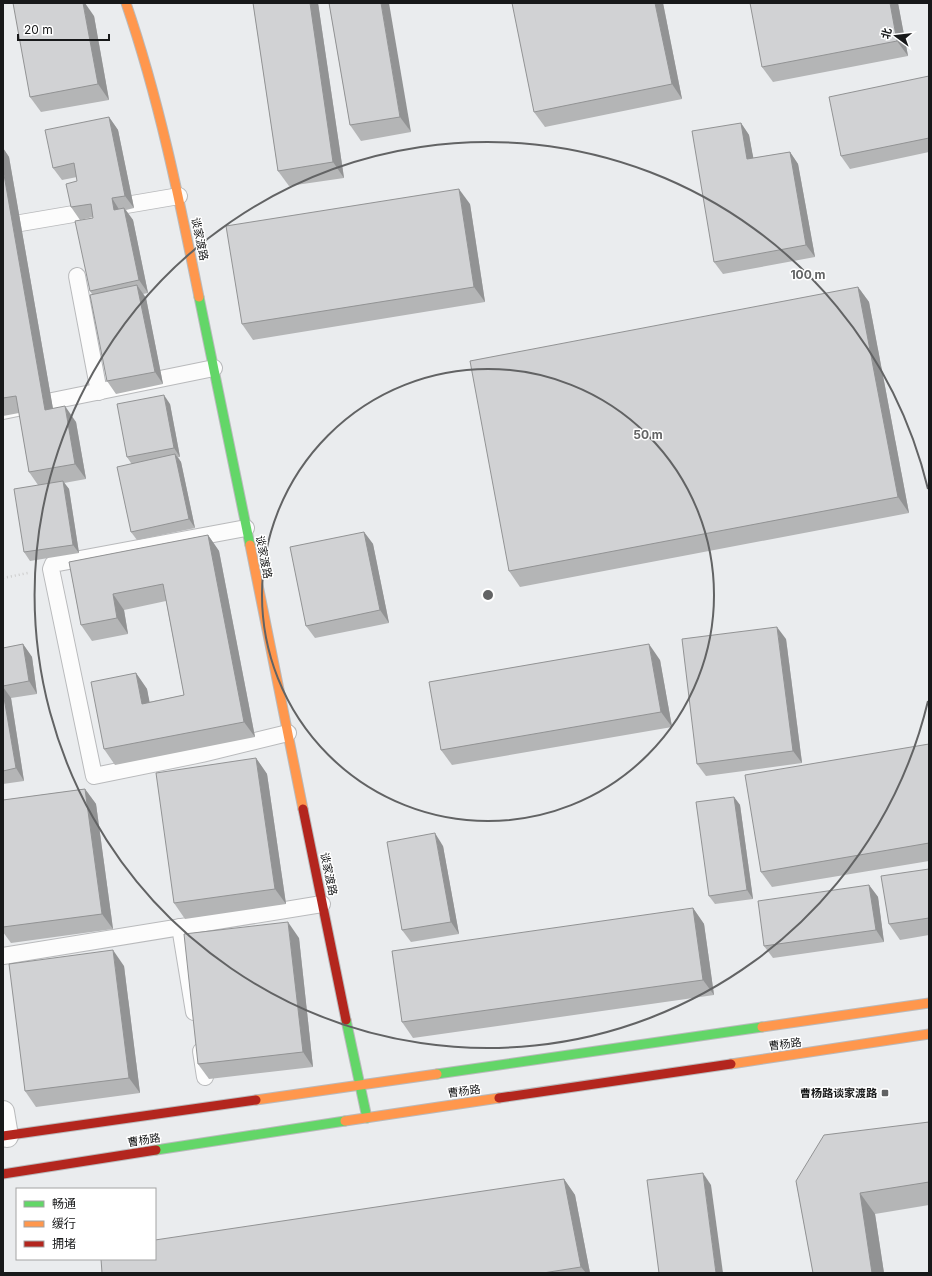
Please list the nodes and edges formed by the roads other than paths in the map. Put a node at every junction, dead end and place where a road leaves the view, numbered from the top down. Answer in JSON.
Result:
{"nodes":[{"id":1,"x":126,"y":3,"type":"edge"},
{"id":2,"x":178,"y":196,"type":"junction"},
{"id":3,"x":3,"y":226,"type":"edge"},
{"id":4,"x":77,"y":276,"type":"dead end"},
{"id":5,"x":214,"y":368,"type":"junction"},
{"id":6,"x":99,"y":392,"type":"junction"},
{"id":7,"x":3,"y":411,"type":"edge"},
{"id":8,"x":246,"y":528,"type":"junction"},
{"id":9,"x":288,"y":733,"type":"junction"},
{"id":10,"x":322,"y":904,"type":"junction"},
{"id":11,"x":180,"y":927,"type":"junction"},
{"id":12,"x":3,"y":956,"type":"edge"},
{"id":13,"x":929,"y":1003,"type":"edge"},
{"id":14,"x":929,"y":1034,"type":"edge"},
{"id":15,"x":205,"y":1077,"type":"edge"},
{"id":16,"x":359,"y":1085,"type":"junction"},
{"id":17,"x":3,"y":1112,"type":"edge"},
{"id":18,"x":367,"y":1118,"type":"junction"},
{"id":19,"x":5,"y":1136,"type":"edge"},
{"id":20,"x":3,"y":1174,"type":"edge"}],
"edges":[{"from":1,"to":2,"type":"main road","name":"谈家渡路"},
{"from":2,"to":3,"type":"lane"},
{"from":2,"to":5,"type":"main road","name":"谈家渡路"},
{"from":4,"to":6,"type":"lane"},
{"from":5,"to":6,"type":"lane"},
{"from":5,"to":8,"type":"main road","name":"谈家渡路"},
{"from":6,"to":7,"type":"lane"},
{"from":8,"to":9,"type":"main road","name":"谈家渡路"},
{"from":8,"to":9,"type":"lane"},
{"from":9,"to":10,"type":"main road","name":"谈家渡路"},
{"from":10,"to":11,"type":"lane"},
{"from":10,"to":16,"type":"main road","name":"谈家渡路"},
{"from":11,"to":12,"type":"lane"},
{"from":11,"to":15,"type":"lane"},
{"from":13,"to":16,"type":"main road","name":"曹杨路"},
{"from":14,"to":18,"type":"main road","name":"曹杨路"},
{"from":16,"to":18,"type":"main road","name":"谈家渡路"},
{"from":16,"to":19,"type":"main road","name":"曹杨路"},
{"from":17,"to":19,"type":"street"},
{"from":18,"to":20,"type":"main road","name":"曹杨路"}]}
